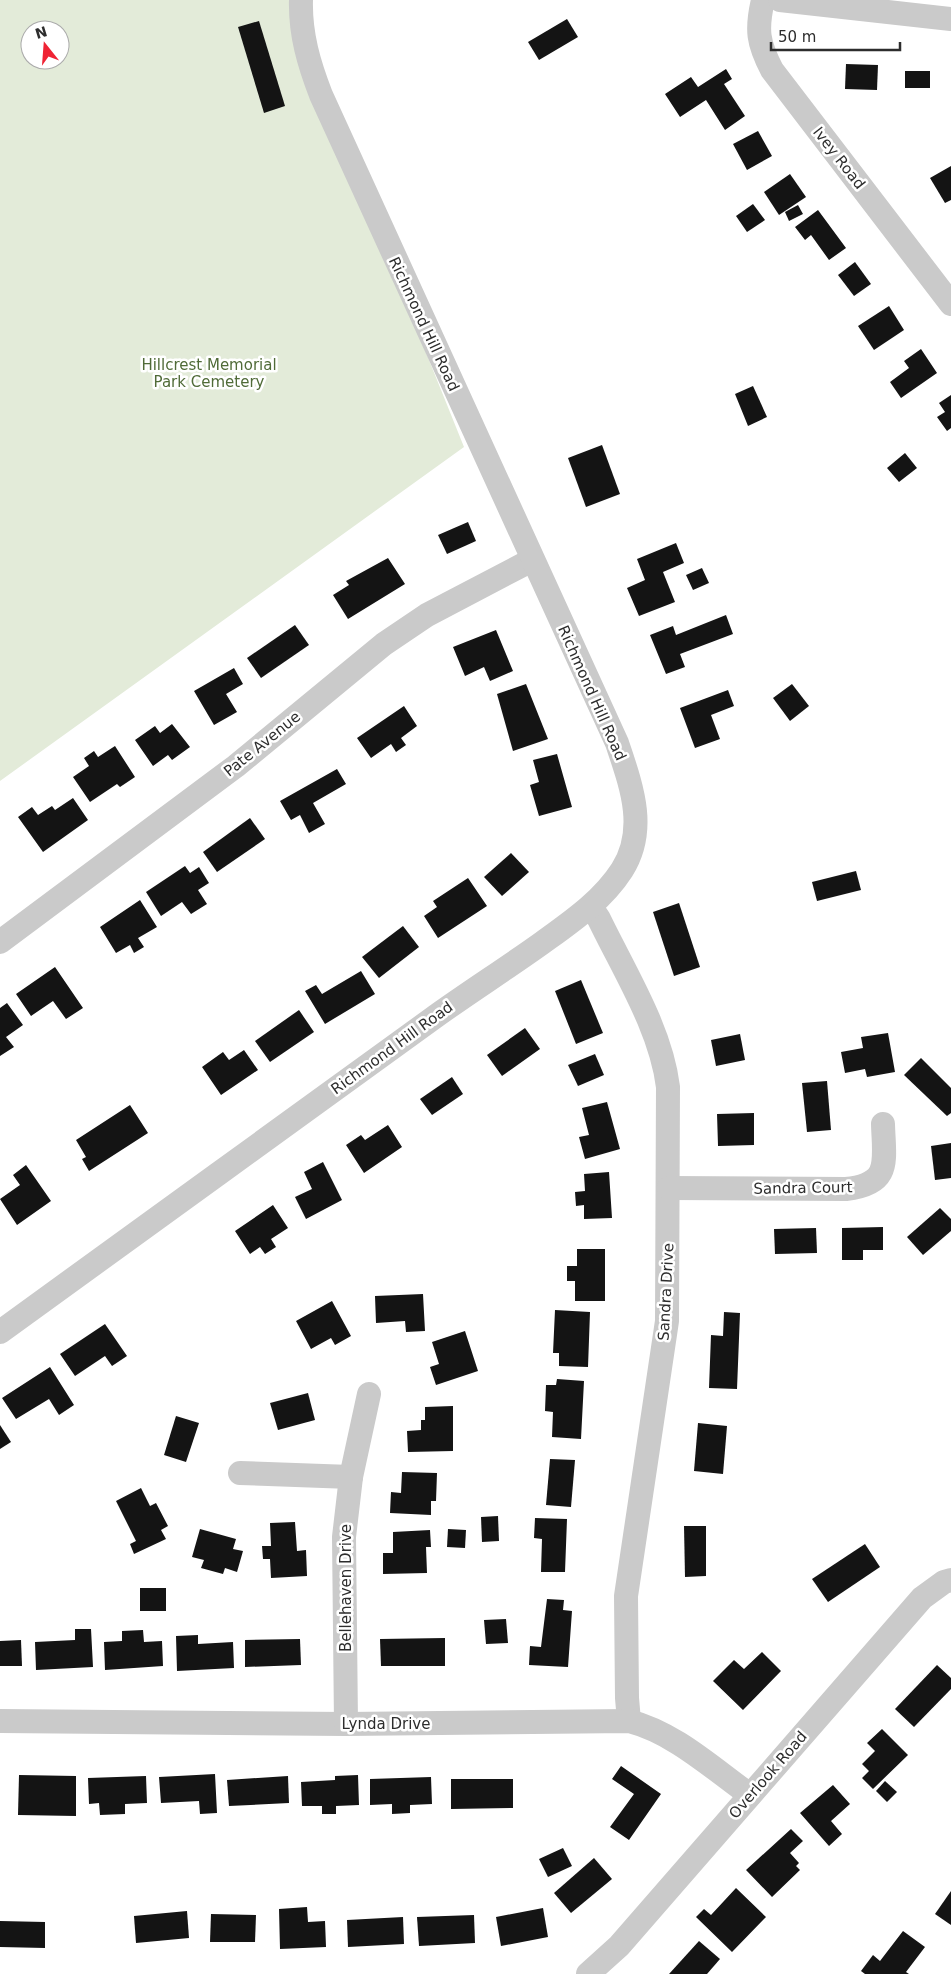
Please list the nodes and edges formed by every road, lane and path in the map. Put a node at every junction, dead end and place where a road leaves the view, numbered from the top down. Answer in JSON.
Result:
{"nodes":[{"id":1,"x":301,"y":0,"type":"edge"},
{"id":2,"x":763,"y":0,"type":"edge"},
{"id":3,"x":780,"y":0,"type":"edge"},
{"id":4,"x":951,"y":19,"type":"edge"},
{"id":5,"x":951,"y":304,"type":"edge"},
{"id":6,"x":532,"y":560,"type":"junction"},
{"id":7,"x":590,"y":907,"type":"junction"},
{"id":8,"x":0,"y":942,"type":"edge"},
{"id":9,"x":882,"y":1124,"type":"dead end"},
{"id":10,"x":670,"y":1188,"type":"junction"},
{"id":11,"x":0,"y":1332,"type":"edge"},
{"id":12,"x":370,"y":1394,"type":"dead end"},
{"id":13,"x":240,"y":1473,"type":"dead end"},
{"id":14,"x":351,"y":1477,"type":"junction"},
{"id":15,"x":951,"y":1580,"type":"edge"},
{"id":16,"x":0,"y":1721,"type":"edge"},
{"id":17,"x":629,"y":1721,"type":"junction"},
{"id":18,"x":346,"y":1724,"type":"junction"},
{"id":19,"x":750,"y":1796,"type":"junction"},
{"id":20,"x":588,"y":1974,"type":"edge"}],
"edges":[{"from":1,"to":6,"type":"street","name":"Richmond Hill Road"},
{"from":2,"to":5,"type":"street","name":"Ivey Road"},
{"from":3,"to":4,"type":"street"},
{"from":6,"to":7,"type":"street","name":"Richmond Hill Road"},
{"from":6,"to":8,"type":"street","name":"Pate Avenue"},
{"from":7,"to":10,"type":"street","name":"Sandra Drive"},
{"from":7,"to":11,"type":"street","name":"Richmond Hill Road"},
{"from":9,"to":10,"type":"street","name":"Sandra Court"},
{"from":10,"to":17,"type":"street","name":"Sandra Drive"},
{"from":12,"to":14,"type":"street","name":"Bellehaven Drive"},
{"from":13,"to":14,"type":"street"},
{"from":14,"to":18,"type":"street","name":"Bellehaven Drive"},
{"from":15,"to":19,"type":"street","name":"Overlook Road"},
{"from":16,"to":18,"type":"street","name":"Lynda Drive"},
{"from":17,"to":18,"type":"street","name":"Lynda Drive"},
{"from":17,"to":19,"type":"street","name":"Lynda Drive"},
{"from":19,"to":20,"type":"street","name":"Overlook Road"}]}
